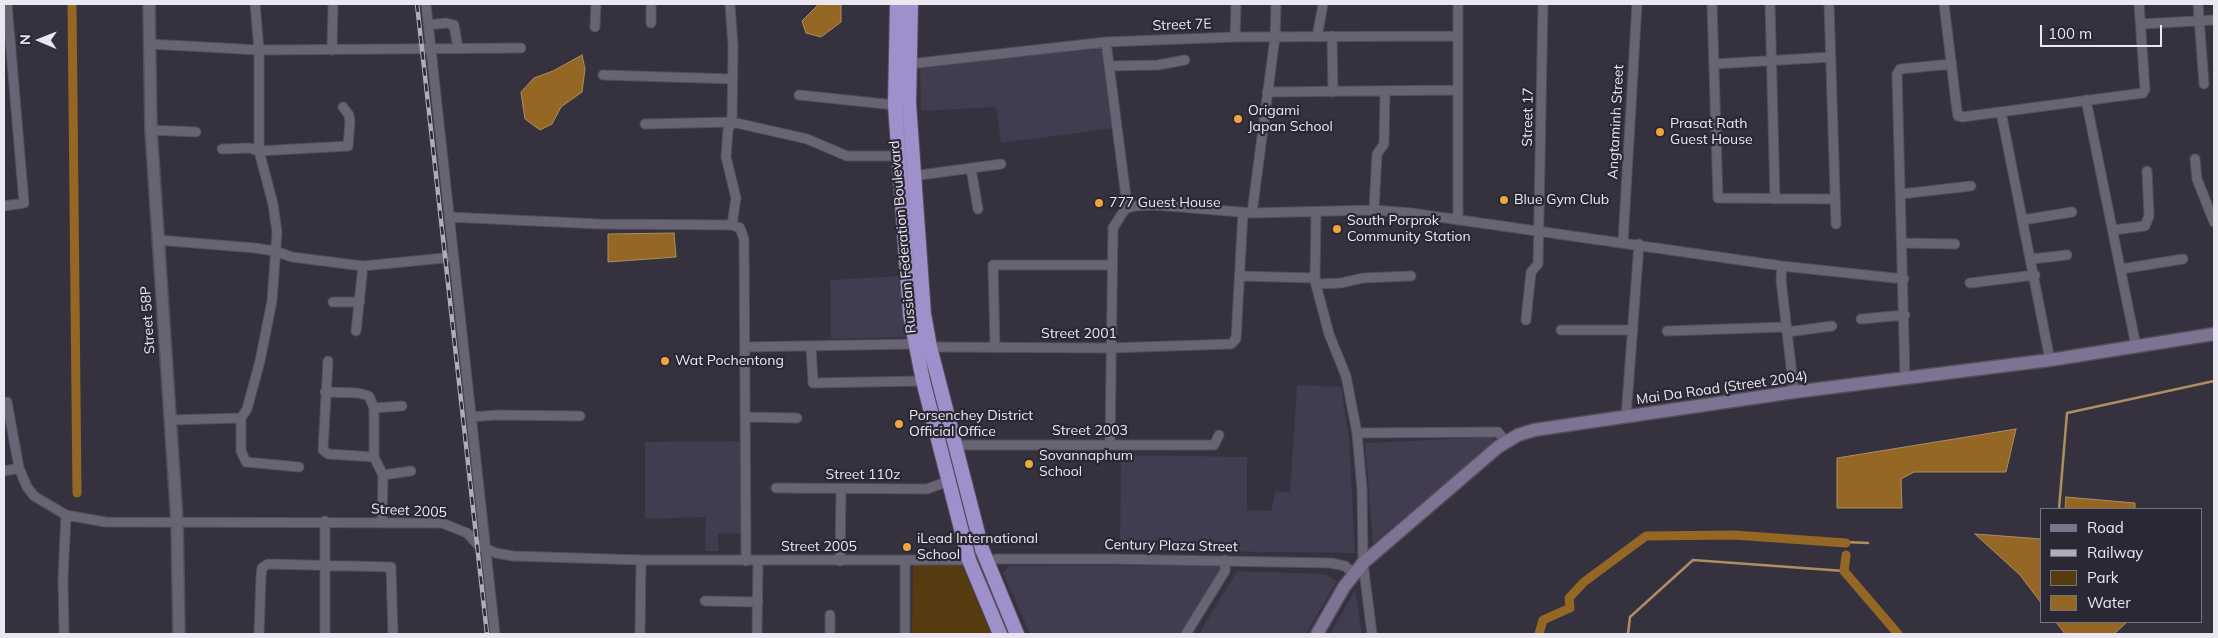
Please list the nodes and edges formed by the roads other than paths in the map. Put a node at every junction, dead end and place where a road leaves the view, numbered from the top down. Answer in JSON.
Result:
{"nodes":[{"id":1,"x":7,"y":4,"type":"edge"},
{"id":2,"x":149,"y":4,"type":"edge"},
{"id":3,"x":256,"y":4,"type":"edge"},
{"id":4,"x":333,"y":4,"type":"edge"},
{"id":5,"x":426,"y":4,"type":"edge"},
{"id":6,"x":596,"y":4,"type":"edge"},
{"id":7,"x":651,"y":4,"type":"edge"},
{"id":8,"x":730,"y":4,"type":"edge"},
{"id":9,"x":897,"y":4,"type":"edge"},
{"id":10,"x":911,"y":4,"type":"edge"},
{"id":11,"x":1236,"y":4,"type":"edge"},
{"id":12,"x":1276,"y":4,"type":"edge"},
{"id":13,"x":1323,"y":4,"type":"edge"},
{"id":14,"x":1458,"y":4,"type":"edge"},
{"id":15,"x":1543,"y":4,"type":"edge"},
{"id":16,"x":1637,"y":4,"type":"edge"},
{"id":17,"x":1712,"y":4,"type":"edge"},
{"id":18,"x":1770,"y":4,"type":"edge"},
{"id":19,"x":1829,"y":4,"type":"edge"},
{"id":20,"x":1944,"y":4,"type":"edge"},
{"id":21,"x":2139,"y":4,"type":"edge"},
{"id":22,"x":2198,"y":4,"type":"edge"},
{"id":23,"x":2199,"y":20,"type":"junction"},
{"id":24,"x":2214,"y":20,"type":"edge"},
{"id":25,"x":651,"y":23,"type":"dead end"},
{"id":26,"x":2140,"y":24,"type":"junction"},
{"id":27,"x":428,"y":25,"type":"junction"},
{"id":28,"x":595,"y":27,"type":"dead end"},
{"id":29,"x":1317,"y":36,"type":"junction"},
{"id":30,"x":1332,"y":36,"type":"junction"},
{"id":31,"x":1458,"y":36,"type":"junction"},
{"id":32,"x":1235,"y":37,"type":"junction"},
{"id":33,"x":1275,"y":37,"type":"junction"},
{"id":34,"x":1106,"y":42,"type":"junction"},
{"id":35,"x":150,"y":44,"type":"junction"},
{"id":36,"x":458,"y":48,"type":"junction"},
{"id":37,"x":521,"y":48,"type":"dead end"},
{"id":38,"x":431,"y":49,"type":"junction"},
{"id":39,"x":259,"y":50,"type":"junction"},
{"id":40,"x":332,"y":50,"type":"junction"},
{"id":41,"x":1831,"y":57,"type":"junction"},
{"id":42,"x":1185,"y":60,"type":"dead end"},
{"id":43,"x":1772,"y":61,"type":"junction"},
{"id":44,"x":909,"y":64,"type":"junction"},
{"id":45,"x":1714,"y":64,"type":"junction"},
{"id":46,"x":1952,"y":64,"type":"junction"},
{"id":47,"x":1109,"y":66,"type":"junction"},
{"id":48,"x":603,"y":75,"type":"dead end"},
{"id":49,"x":733,"y":79,"type":"junction"},
{"id":50,"x":2204,"y":84,"type":"dead end"},
{"id":51,"x":1458,"y":90,"type":"junction"},
{"id":52,"x":1266,"y":92,"type":"junction"},
{"id":53,"x":1333,"y":92,"type":"junction"},
{"id":54,"x":1385,"y":92,"type":"junction"},
{"id":55,"x":799,"y":95,"type":"dead end"},
{"id":56,"x":2086,"y":100,"type":"junction"},
{"id":57,"x":895,"y":105,"type":"junction"},
{"id":58,"x":343,"y":107,"type":"dead end"},
{"id":59,"x":2001,"y":112,"type":"junction"},
{"id":60,"x":732,"y":122,"type":"junction"},
{"id":61,"x":645,"y":124,"type":"dead end"},
{"id":62,"x":903,"y":128,"type":"junction"},
{"id":63,"x":151,"y":130,"type":"junction"},
{"id":64,"x":196,"y":132,"type":"dead end"},
{"id":65,"x":222,"y":149,"type":"dead end"},
{"id":66,"x":259,"y":151,"type":"junction"},
{"id":67,"x":898,"y":156,"type":"junction"},
{"id":68,"x":2195,"y":159,"type":"dead end"},
{"id":69,"x":1001,"y":164,"type":"dead end"},
{"id":70,"x":971,"y":168,"type":"junction"},
{"id":71,"x":2147,"y":171,"type":"dead end"},
{"id":72,"x":914,"y":176,"type":"junction"},
{"id":73,"x":1971,"y":186,"type":"dead end"},
{"id":74,"x":1901,"y":194,"type":"junction"},
{"id":75,"x":1775,"y":199,"type":"junction"},
{"id":76,"x":1835,"y":199,"type":"junction"},
{"id":77,"x":4,"y":206,"type":"edge"},
{"id":78,"x":978,"y":209,"type":"dead end"},
{"id":79,"x":1125,"y":209,"type":"junction"},
{"id":80,"x":1374,"y":210,"type":"junction"},
{"id":81,"x":1248,"y":212,"type":"junction"},
{"id":82,"x":2072,"y":212,"type":"dead end"},
{"id":83,"x":1316,"y":213,"type":"junction"},
{"id":84,"x":450,"y":217,"type":"junction"},
{"id":85,"x":1458,"y":220,"type":"junction"},
{"id":86,"x":2024,"y":220,"type":"junction"},
{"id":87,"x":2214,"y":222,"type":"edge"},
{"id":88,"x":1836,"y":224,"type":"dead end"},
{"id":89,"x":732,"y":226,"type":"junction"},
{"id":90,"x":2113,"y":230,"type":"junction"},
{"id":91,"x":1539,"y":232,"type":"junction"},
{"id":92,"x":158,"y":240,"type":"junction"},
{"id":93,"x":1623,"y":242,"type":"junction"},
{"id":94,"x":1903,"y":243,"type":"junction"},
{"id":95,"x":1638,"y":244,"type":"junction"},
{"id":96,"x":1955,"y":244,"type":"dead end"},
{"id":97,"x":275,"y":251,"type":"junction"},
{"id":98,"x":2068,"y":255,"type":"dead end"},
{"id":99,"x":454,"y":257,"type":"junction"},
{"id":100,"x":2184,"y":258,"type":"dead end"},
{"id":101,"x":2032,"y":260,"type":"junction"},
{"id":102,"x":363,"y":266,"type":"junction"},
{"id":103,"x":1112,"y":266,"type":"junction"},
{"id":104,"x":1782,"y":266,"type":"junction"},
{"id":105,"x":2121,"y":269,"type":"junction"},
{"id":106,"x":2035,"y":275,"type":"junction"},
{"id":107,"x":1240,"y":276,"type":"junction"},
{"id":108,"x":1411,"y":276,"type":"dead end"},
{"id":109,"x":1904,"y":279,"type":"junction"},
{"id":110,"x":1316,"y":281,"type":"junction"},
{"id":111,"x":1970,"y":283,"type":"dead end"},
{"id":112,"x":333,"y":302,"type":"dead end"},
{"id":113,"x":360,"y":302,"type":"junction"},
{"id":114,"x":1905,"y":315,"type":"junction"},
{"id":115,"x":1861,"y":319,"type":"dead end"},
{"id":116,"x":1526,"y":320,"type":"dead end"},
{"id":117,"x":1832,"y":326,"type":"dead end"},
{"id":118,"x":1787,"y":329,"type":"junction"},
{"id":119,"x":1561,"y":330,"type":"dead end"},
{"id":120,"x":1632,"y":330,"type":"junction"},
{"id":121,"x":356,"y":331,"type":"dead end"},
{"id":122,"x":1667,"y":332,"type":"dead end"},
{"id":123,"x":2214,"y":334,"type":"edge"},
{"id":124,"x":914,"y":344,"type":"junction"},
{"id":125,"x":811,"y":346,"type":"junction"},
{"id":126,"x":2136,"y":346,"type":"junction"},
{"id":127,"x":745,"y":347,"type":"junction"},
{"id":128,"x":930,"y":347,"type":"junction"},
{"id":129,"x":995,"y":347,"type":"junction"},
{"id":130,"x":1110,"y":348,"type":"junction"},
{"id":131,"x":2050,"y":360,"type":"junction"},
{"id":132,"x":328,"y":361,"type":"dead end"},
{"id":133,"x":1905,"y":379,"type":"junction"},
{"id":134,"x":923,"y":381,"type":"junction"},
{"id":135,"x":325,"y":392,"type":"junction"},
{"id":136,"x":1794,"y":392,"type":"junction"},
{"id":137,"x":7,"y":402,"type":"dead end"},
{"id":138,"x":402,"y":406,"type":"dead end"},
{"id":139,"x":374,"y":408,"type":"junction"},
{"id":140,"x":580,"y":416,"type":"dead end"},
{"id":141,"x":472,"y":417,"type":"junction"},
{"id":142,"x":746,"y":417,"type":"junction"},
{"id":143,"x":1626,"y":417,"type":"junction"},
{"id":144,"x":241,"y":418,"type":"junction"},
{"id":145,"x":797,"y":418,"type":"dead end"},
{"id":146,"x":170,"y":420,"type":"junction"},
{"id":147,"x":1357,"y":432,"type":"junction"},
{"id":148,"x":1220,"y":435,"type":"dead end"},
{"id":149,"x":1506,"y":442,"type":"junction"},
{"id":150,"x":954,"y":444,"type":"junction"},
{"id":151,"x":1110,"y":445,"type":"junction"},
{"id":152,"x":374,"y":457,"type":"junction"},
{"id":153,"x":299,"y":467,"type":"dead end"},
{"id":154,"x":19,"y":468,"type":"junction"},
{"id":155,"x":4,"y":470,"type":"edge"},
{"id":156,"x":411,"y":471,"type":"dead end"},
{"id":157,"x":383,"y":476,"type":"junction"},
{"id":158,"x":948,"y":481,"type":"junction"},
{"id":159,"x":776,"y":488,"type":"dead end"},
{"id":160,"x":840,"y":489,"type":"junction"},
{"id":161,"x":66,"y":515,"type":"junction"},
{"id":162,"x":177,"y":521,"type":"junction"},
{"id":163,"x":325,"y":522,"type":"junction"},
{"id":164,"x":382,"y":522,"type":"junction"},
{"id":165,"x":486,"y":548,"type":"junction"},
{"id":166,"x":641,"y":560,"type":"junction"},
{"id":167,"x":969,"y":560,"type":"junction"},
{"id":168,"x":1225,"y":560,"type":"junction"},
{"id":169,"x":746,"y":561,"type":"junction"},
{"id":170,"x":758,"y":561,"type":"junction"},
{"id":171,"x":840,"y":561,"type":"junction"},
{"id":172,"x":905,"y":561,"type":"junction"},
{"id":173,"x":987,"y":562,"type":"junction"},
{"id":174,"x":1363,"y":563,"type":"junction"},
{"id":175,"x":326,"y":565,"type":"junction"},
{"id":176,"x":1354,"y":573,"type":"junction"},
{"id":177,"x":705,"y":601,"type":"dead end"},
{"id":178,"x":758,"y":602,"type":"junction"},
{"id":179,"x":830,"y":615,"type":"dead end"},
{"id":180,"x":64,"y":634,"type":"edge"},
{"id":181,"x":179,"y":634,"type":"edge"},
{"id":182,"x":259,"y":634,"type":"edge"},
{"id":183,"x":325,"y":634,"type":"edge"},
{"id":184,"x":393,"y":634,"type":"edge"},
{"id":185,"x":496,"y":634,"type":"edge"},
{"id":186,"x":640,"y":634,"type":"edge"},
{"id":187,"x":757,"y":634,"type":"edge"},
{"id":188,"x":830,"y":634,"type":"edge"},
{"id":189,"x":905,"y":634,"type":"edge"},
{"id":190,"x":1000,"y":634,"type":"edge"},
{"id":191,"x":1017,"y":634,"type":"edge"},
{"id":192,"x":1186,"y":634,"type":"edge"},
{"id":193,"x":1317,"y":634,"type":"edge"},
{"id":194,"x":1372,"y":634,"type":"edge"}],
"edges":[{"from":1,"to":77,"type":"street"},
{"from":2,"to":35,"type":"street","name":"Street 58P"},
{"from":3,"to":39,"type":"street"},
{"from":4,"to":40,"type":"street"},
{"from":5,"to":27,"type":"street"},
{"from":6,"to":28,"type":"street"},
{"from":7,"to":25,"type":"street"},
{"from":8,"to":49,"type":"street"},
{"from":9,"to":57,"type":"highway","name":"Russian Federation Boulevard"},
{"from":10,"to":44,"type":"highway","name":"Russian Federation Boulevard"},
{"from":11,"to":32,"type":"street"},
{"from":12,"to":33,"type":"street"},
{"from":13,"to":29,"type":"street"},
{"from":14,"to":31,"type":"street"},
{"from":15,"to":91,"type":"street","name":"Street 17"},
{"from":16,"to":93,"type":"street","name":"Angtaminh Street"},
{"from":17,"to":45,"type":"street"},
{"from":18,"to":43,"type":"street"},
{"from":19,"to":41,"type":"street"},
{"from":20,"to":46,"type":"street"},
{"from":21,"to":26,"type":"street"},
{"from":22,"to":23,"type":"street"},
{"from":23,"to":24,"type":"street"},
{"from":23,"to":26,"type":"street"},
{"from":23,"to":50,"type":"street"},
{"from":26,"to":56,"type":"street"},
{"from":27,"to":36,"type":"street"},
{"from":27,"to":38,"type":"street"},
{"from":29,"to":30,"type":"street","name":"Street 7E"},
{"from":29,"to":33,"type":"street","name":"Street 7E"},
{"from":30,"to":31,"type":"street","name":"Street 7E"},
{"from":30,"to":53,"type":"street"},
{"from":31,"to":51,"type":"street"},
{"from":32,"to":33,"type":"street","name":"Street 7E"},
{"from":32,"to":34,"type":"street","name":"Street 7E"},
{"from":33,"to":52,"type":"street"},
{"from":34,"to":44,"type":"street","name":"Street 7E"},
{"from":34,"to":47,"type":"street"},
{"from":35,"to":39,"type":"street"},
{"from":35,"to":63,"type":"street","name":"Street 58P"},
{"from":36,"to":37,"type":"street"},
{"from":36,"to":38,"type":"street"},
{"from":38,"to":40,"type":"street"},
{"from":38,"to":84,"type":"street"},
{"from":39,"to":40,"type":"street"},
{"from":39,"to":66,"type":"street"},
{"from":41,"to":43,"type":"street"},
{"from":41,"to":76,"type":"street"},
{"from":42,"to":47,"type":"street"},
{"from":43,"to":45,"type":"street"},
{"from":43,"to":75,"type":"street"},
{"from":44,"to":62,"type":"highway","name":"Russian Federation Boulevard"},
{"from":45,"to":75,"type":"street"},
{"from":46,"to":59,"type":"street"},
{"from":46,"to":74,"type":"street"},
{"from":47,"to":79,"type":"street"},
{"from":48,"to":49,"type":"street"},
{"from":49,"to":60,"type":"street"},
{"from":51,"to":54,"type":"street"},
{"from":51,"to":85,"type":"street"},
{"from":52,"to":53,"type":"street"},
{"from":52,"to":81,"type":"street"},
{"from":53,"to":54,"type":"street"},
{"from":54,"to":80,"type":"street"},
{"from":55,"to":57,"type":"street"},
{"from":56,"to":59,"type":"street"},
{"from":56,"to":90,"type":"street"},
{"from":57,"to":62,"type":"highway","name":"Russian Federation Boulevard"},
{"from":58,"to":66,"type":"street"},
{"from":59,"to":86,"type":"street"},
{"from":60,"to":61,"type":"street"},
{"from":60,"to":67,"type":"street"},
{"from":60,"to":89,"type":"street"},
{"from":62,"to":67,"type":"highway","name":"Russian Federation Boulevard"},
{"from":62,"to":72,"type":"highway","name":"Russian Federation Boulevard"},
{"from":63,"to":64,"type":"street"},
{"from":63,"to":92,"type":"street","name":"Street 58P"},
{"from":65,"to":66,"type":"street"},
{"from":66,"to":97,"type":"street"},
{"from":67,"to":124,"type":"highway","name":"Russian Federation Boulevard"},
{"from":68,"to":87,"type":"street"},
{"from":69,"to":70,"type":"street"},
{"from":70,"to":72,"type":"street"},
{"from":70,"to":78,"type":"street"},
{"from":71,"to":90,"type":"street"},
{"from":72,"to":128,"type":"highway","name":"Russian Federation Boulevard"},
{"from":73,"to":74,"type":"street"},
{"from":74,"to":94,"type":"street"},
{"from":75,"to":76,"type":"street"},
{"from":76,"to":88,"type":"street"},
{"from":79,"to":81,"type":"street"},
{"from":79,"to":103,"type":"street"},
{"from":80,"to":83,"type":"street"},
{"from":80,"to":85,"type":"street"},
{"from":81,"to":83,"type":"street"},
{"from":81,"to":107,"type":"street"},
{"from":82,"to":86,"type":"street"},
{"from":83,"to":110,"type":"street"},
{"from":84,"to":89,"type":"street"},
{"from":84,"to":99,"type":"street"},
{"from":85,"to":91,"type":"street"},
{"from":86,"to":101,"type":"street"},
{"from":89,"to":127,"type":"street"},
{"from":90,"to":105,"type":"street"},
{"from":91,"to":93,"type":"street"},
{"from":91,"to":116,"type":"street","name":"Street 17"},
{"from":92,"to":97,"type":"street"},
{"from":92,"to":146,"type":"street","name":"Street 58P"},
{"from":93,"to":95,"type":"street"},
{"from":94,"to":96,"type":"street"},
{"from":94,"to":109,"type":"street"},
{"from":95,"to":104,"type":"street"},
{"from":95,"to":120,"type":"street"},
{"from":97,"to":102,"type":"street"},
{"from":97,"to":144,"type":"street"},
{"from":98,"to":101,"type":"street"},
{"from":99,"to":102,"type":"street"},
{"from":99,"to":141,"type":"street"},
{"from":100,"to":105,"type":"street"},
{"from":101,"to":106,"type":"street"},
{"from":102,"to":113,"type":"street"},
{"from":103,"to":129,"type":"street"},
{"from":103,"to":130,"type":"street"},
{"from":104,"to":109,"type":"street"},
{"from":104,"to":118,"type":"street"},
{"from":105,"to":126,"type":"street"},
{"from":106,"to":111,"type":"street"},
{"from":106,"to":131,"type":"street"},
{"from":107,"to":110,"type":"street"},
{"from":107,"to":130,"type":"street","name":"Street 2001"},
{"from":108,"to":110,"type":"street"},
{"from":109,"to":114,"type":"street"},
{"from":110,"to":147,"type":"street"},
{"from":112,"to":113,"type":"street"},
{"from":113,"to":121,"type":"street"},
{"from":114,"to":115,"type":"street"},
{"from":114,"to":133,"type":"street"},
{"from":117,"to":118,"type":"street"},
{"from":118,"to":122,"type":"street"},
{"from":118,"to":136,"type":"street"},
{"from":119,"to":120,"type":"street"},
{"from":120,"to":143,"type":"street"},
{"from":123,"to":126,"type":"main road","name":"Mai Da Road (Street 2004)"},
{"from":124,"to":125,"type":"street"},
{"from":124,"to":134,"type":"highway","name":"Russian Federation Boulevard"},
{"from":125,"to":127,"type":"street"},
{"from":125,"to":134,"type":"street"},
{"from":126,"to":131,"type":"main road","name":"Mai Da Road (Street 2004)"},
{"from":127,"to":142,"type":"street"},
{"from":128,"to":129,"type":"street","name":"Street 2001"},
{"from":128,"to":150,"type":"highway","name":"Russian Federation Boulevard"},
{"from":129,"to":130,"type":"street","name":"Street 2001"},
{"from":130,"to":151,"type":"street"},
{"from":131,"to":133,"type":"main road","name":"Mai Da Road (Street 2004)"},
{"from":132,"to":135,"type":"street"},
{"from":133,"to":136,"type":"main road","name":"Mai Da Road (Street 2004)"},
{"from":134,"to":158,"type":"highway","name":"Russian Federation Boulevard"},
{"from":135,"to":139,"type":"street"},
{"from":135,"to":152,"type":"street"},
{"from":136,"to":143,"type":"main road","name":"Mai Da Road (Street 2004)"},
{"from":137,"to":154,"type":"street","name":"Street 2005"},
{"from":138,"to":139,"type":"street"},
{"from":139,"to":152,"type":"street"},
{"from":140,"to":141,"type":"street"},
{"from":141,"to":165,"type":"street"},
{"from":142,"to":145,"type":"street"},
{"from":142,"to":169,"type":"street"},
{"from":143,"to":149,"type":"main road","name":"Mai Da Road (Street 2004)"},
{"from":144,"to":146,"type":"street"},
{"from":144,"to":153,"type":"street"},
{"from":146,"to":162,"type":"street","name":"Street 58P"},
{"from":147,"to":149,"type":"street"},
{"from":147,"to":174,"type":"street"},
{"from":148,"to":151,"type":"street","name":"Street 2003"},
{"from":149,"to":174,"type":"main road","name":"Mai Da Road (Street 2004)"},
{"from":150,"to":151,"type":"street","name":"Street 2003"},
{"from":150,"to":173,"type":"highway","name":"Russian Federation Boulevard"},
{"from":152,"to":157,"type":"street"},
{"from":154,"to":155,"type":"street"},
{"from":154,"to":161,"type":"street","name":"Street 2005"},
{"from":156,"to":157,"type":"street"},
{"from":157,"to":164,"type":"street"},
{"from":158,"to":160,"type":"street","name":"Street 110z"},
{"from":158,"to":167,"type":"highway","name":"Russian Federation Boulevard"},
{"from":159,"to":160,"type":"street","name":"Street 110z"},
{"from":160,"to":171,"type":"street"},
{"from":161,"to":162,"type":"street","name":"Street 2005"},
{"from":161,"to":180,"type":"street"},
{"from":162,"to":163,"type":"street","name":"Street 2005"},
{"from":162,"to":181,"type":"street","name":"Street 58P"},
{"from":163,"to":164,"type":"street","name":"Street 2005"},
{"from":163,"to":175,"type":"street"},
{"from":164,"to":165,"type":"street","name":"Street 2005"},
{"from":165,"to":166,"type":"street","name":"Street 2005"},
{"from":165,"to":185,"type":"street"},
{"from":166,"to":169,"type":"street","name":"Street 2005"},
{"from":166,"to":186,"type":"street"},
{"from":167,"to":172,"type":"street","name":"Street 2005"},
{"from":167,"to":190,"type":"highway","name":"Russian Federation Boulevard"},
{"from":168,"to":173,"type":"street","name":"Century Plaza Street"},
{"from":168,"to":176,"type":"street","name":"Century Plaza Street"},
{"from":168,"to":192,"type":"street"},
{"from":169,"to":170,"type":"street","name":"Street 2005"},
{"from":170,"to":171,"type":"street","name":"Street 2005"},
{"from":170,"to":178,"type":"street"},
{"from":171,"to":172,"type":"street","name":"Street 2005"},
{"from":172,"to":189,"type":"street"},
{"from":173,"to":191,"type":"highway","name":"Russian Federation Boulevard"},
{"from":174,"to":176,"type":"main road","name":"Mai Da Road (Street 2004)"},
{"from":174,"to":194,"type":"street"},
{"from":175,"to":182,"type":"street"},
{"from":175,"to":183,"type":"street"},
{"from":175,"to":184,"type":"street"},
{"from":176,"to":193,"type":"main road","name":"Mai Da Road (Street 2004)"},
{"from":177,"to":178,"type":"street"},
{"from":178,"to":187,"type":"street"},
{"from":179,"to":188,"type":"street"}]}
